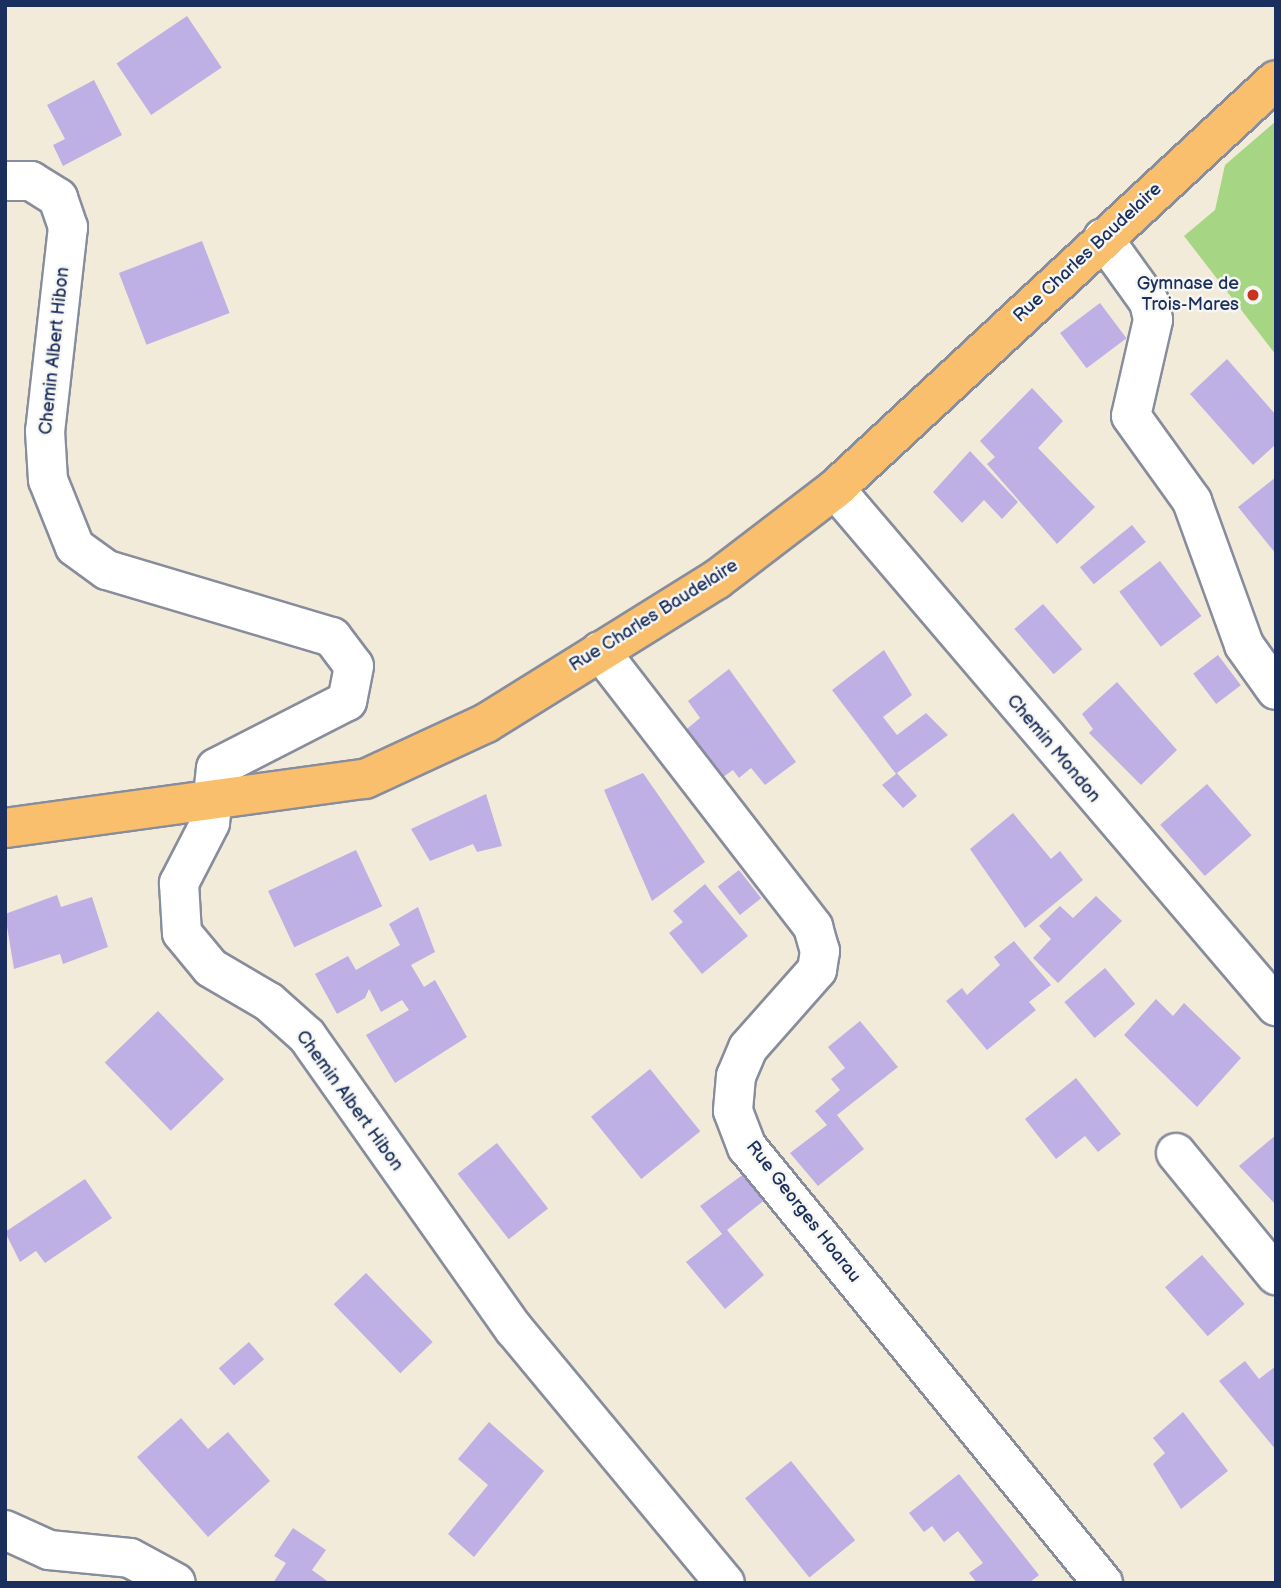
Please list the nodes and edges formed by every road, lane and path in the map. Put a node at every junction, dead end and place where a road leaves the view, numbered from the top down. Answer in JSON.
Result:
{"nodes":[{"id":1,"x":1276,"y":80,"type":"edge"},
{"id":2,"x":5,"y":181,"type":"edge"},
{"id":3,"x":1103,"y":238,"type":"junction"},
{"id":4,"x":835,"y":489,"type":"junction"},
{"id":5,"x":600,"y":651,"type":"junction"},
{"id":6,"x":1276,"y":690,"type":"edge"},
{"id":7,"x":209,"y":803,"type":"junction"},
{"id":8,"x":5,"y":828,"type":"edge"},
{"id":9,"x":1276,"y":1006,"type":"edge"},
{"id":10,"x":1176,"y":1153,"type":"dead end"},
{"id":11,"x":1276,"y":1275,"type":"edge"},
{"id":12,"x":5,"y":1530,"type":"edge"},
{"id":13,"x":176,"y":1583,"type":"edge"},
{"id":14,"x":725,"y":1583,"type":"edge"},
{"id":15,"x":1103,"y":1583,"type":"edge"}],
"edges":[{"from":1,"to":3,"type":"main road","name":"Rue Charles Baudelaire"},
{"from":2,"to":7,"type":"street","name":"Chemin Albert Hibon"},
{"from":3,"to":4,"type":"main road","name":"Rue Charles Baudelaire"},
{"from":3,"to":6,"type":"street"},
{"from":4,"to":5,"type":"main road","name":"Rue Charles Baudelaire"},
{"from":4,"to":9,"type":"street","name":"Chemin Mondon"},
{"from":5,"to":7,"type":"main road","name":"Rue Charles Baudelaire"},
{"from":5,"to":15,"type":"street","name":"Rue Georges Hoarau"},
{"from":7,"to":8,"type":"main road","name":"Rue Charles Baudelaire"},
{"from":7,"to":14,"type":"street","name":"Chemin Albert Hibon"},
{"from":10,"to":11,"type":"street"},
{"from":12,"to":13,"type":"street"}]}
